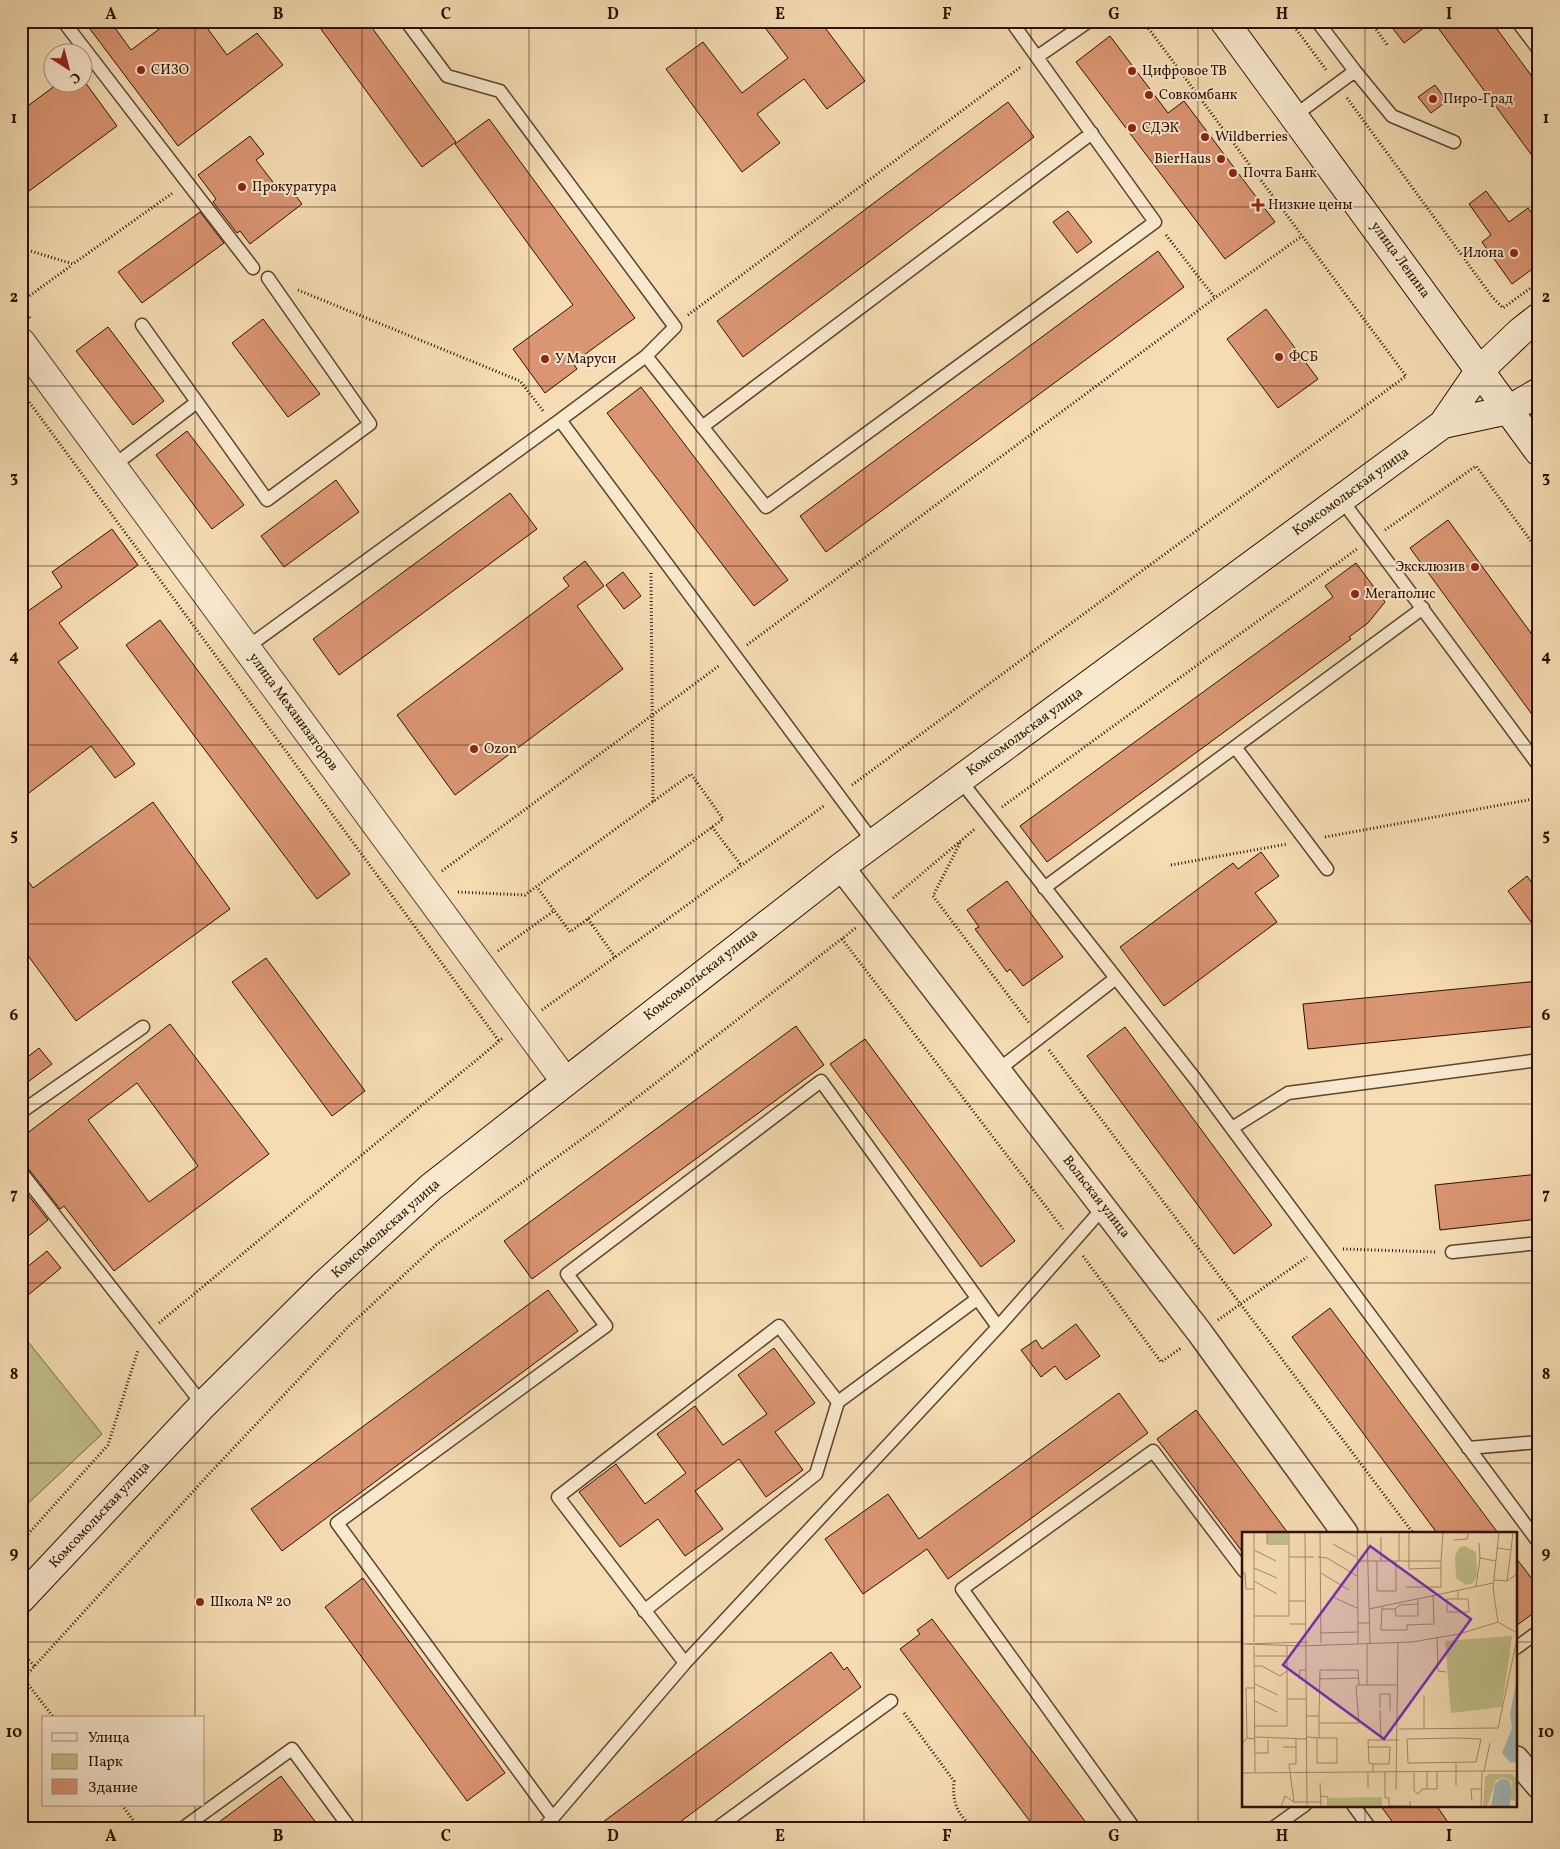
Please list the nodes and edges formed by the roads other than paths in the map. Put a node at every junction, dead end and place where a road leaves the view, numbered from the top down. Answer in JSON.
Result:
{"nodes":[{"id":1,"x":63,"y":21,"type":"edge"},
{"id":2,"x":406,"y":21,"type":"edge"},
{"id":3,"x":1011,"y":21,"type":"edge"},
{"id":4,"x":1089,"y":21,"type":"edge"},
{"id":5,"x":1224,"y":21,"type":"edge"},
{"id":6,"x":1317,"y":21,"type":"edge"},
{"id":7,"x":1518,"y":21,"type":"edge"},
{"id":8,"x":1539,"y":50,"type":"edge"},
{"id":9,"x":1037,"y":57,"type":"junction"},
{"id":10,"x":1355,"y":71,"type":"junction"},
{"id":11,"x":1294,"y":116,"type":"junction"},
{"id":12,"x":1092,"y":133,"type":"junction"},
{"id":13,"x":1454,"y":142,"type":"dead end"},
{"id":14,"x":253,"y":268,"type":"dead end"},
{"id":15,"x":268,"y":278,"type":"road end"},
{"id":16,"x":1539,"y":317,"type":"edge"},
{"id":17,"x":142,"y":325,"type":"dead end"},
{"id":18,"x":21,"y":342,"type":"edge"},
{"id":19,"x":646,"y":356,"type":"junction"},
{"id":20,"x":1480,"y":370,"type":"junction"},
{"id":21,"x":1539,"y":392,"type":"edge"},
{"id":22,"x":197,"y":402,"type":"junction"},
{"id":23,"x":1508,"y":410,"type":"junction"},
{"id":24,"x":557,"y":422,"type":"junction"},
{"id":25,"x":1443,"y":424,"type":"junction"},
{"id":26,"x":702,"y":427,"type":"junction"},
{"id":27,"x":1539,"y":452,"type":"edge"},
{"id":28,"x":112,"y":466,"type":"junction"},
{"id":29,"x":1341,"y":499,"type":"junction"},
{"id":30,"x":1423,"y":608,"type":"junction"},
{"id":31,"x":246,"y":648,"type":"junction"},
{"id":32,"x":1235,"y":747,"type":"junction"},
{"id":33,"x":1539,"y":766,"type":"edge"},
{"id":34,"x":960,"y":780,"type":"junction"},
{"id":35,"x":874,"y":843,"type":"junction"},
{"id":36,"x":841,"y":867,"type":"junction"},
{"id":37,"x":1327,"y":869,"type":"dead end"},
{"id":38,"x":1044,"y":888,"type":"junction"},
{"id":39,"x":1116,"y":978,"type":"junction"},
{"id":40,"x":143,"y":1027,"type":"dead end"},
{"id":41,"x":1539,"y":1060,"type":"edge"},
{"id":42,"x":998,"y":1070,"type":"junction"},
{"id":43,"x":565,"y":1081,"type":"junction"},
{"id":44,"x":21,"y":1112,"type":"edge"},
{"id":45,"x":1232,"y":1128,"type":"junction"},
{"id":46,"x":21,"y":1172,"type":"edge"},
{"id":47,"x":1104,"y":1207,"type":"junction"},
{"id":48,"x":1539,"y":1243,"type":"edge"},
{"id":49,"x":1452,"y":1252,"type":"road end"},
{"id":50,"x":977,"y":1299,"type":"junction"},
{"id":51,"x":998,"y":1328,"type":"junction"},
{"id":52,"x":838,"y":1402,"type":"junction"},
{"id":53,"x":204,"y":1405,"type":"junction"},
{"id":54,"x":1539,"y":1442,"type":"edge"},
{"id":55,"x":1468,"y":1448,"type":"junction"},
{"id":56,"x":1344,"y":1532,"type":"edge"},
{"id":57,"x":1539,"y":1544,"type":"edge"},
{"id":58,"x":1242,"y":1568,"type":"edge"},
{"id":59,"x":21,"y":1599,"type":"edge"},
{"id":60,"x":644,"y":1611,"type":"junction"},
{"id":61,"x":1539,"y":1631,"type":"edge"},
{"id":62,"x":1518,"y":1647,"type":"edge"},
{"id":63,"x":684,"y":1663,"type":"junction"},
{"id":64,"x":891,"y":1701,"type":"road end"},
{"id":65,"x":1518,"y":1761,"type":"edge"},
{"id":66,"x":1539,"y":1786,"type":"edge"},
{"id":67,"x":1304,"y":1806,"type":"edge"},
{"id":68,"x":1354,"y":1806,"type":"edge"},
{"id":69,"x":548,"y":1823,"type":"edge"},
{"id":70,"x":184,"y":1828,"type":"edge"},
{"id":71,"x":350,"y":1828,"type":"edge"},
{"id":72,"x":717,"y":1828,"type":"edge"},
{"id":73,"x":1134,"y":1828,"type":"edge"},
{"id":74,"x":1273,"y":1828,"type":"edge"},
{"id":75,"x":1370,"y":1828,"type":"edge"}],
"edges":[{"from":1,"to":14,"type":"lane"},
{"from":2,"to":19,"type":"lane"},
{"from":3,"to":9,"type":"lane"},
{"from":4,"to":9,"type":"lane"},
{"from":5,"to":11,"type":"main road","name":"улица Ленина"},
{"from":6,"to":10,"type":"lane"},
{"from":7,"to":8,"type":"lane"},
{"from":9,"to":12,"type":"lane"},
{"from":10,"to":11,"type":"lane"},
{"from":10,"to":13,"type":"lane"},
{"from":11,"to":20,"type":"main road","name":"улица Ленина"},
{"from":12,"to":26,"type":"lane"},
{"from":12,"to":26,"type":"lane"},
{"from":15,"to":22,"type":"lane"},
{"from":16,"to":20,"type":"main road","name":"Комсомольская улица"},
{"from":17,"to":22,"type":"lane"},
{"from":18,"to":28,"type":"main road","name":"улица Механизаторов"},
{"from":19,"to":24,"type":"lane"},
{"from":19,"to":26,"type":"lane"},
{"from":20,"to":23,"type":"main road","name":"улица Ленина"},
{"from":20,"to":25,"type":"main road","name":"Комсомольская улица"},
{"from":21,"to":23,"type":"main road","name":"Комсомольская улица"},
{"from":22,"to":28,"type":"lane"},
{"from":23,"to":25,"type":"main road","name":"Комсомольская улица"},
{"from":23,"to":27,"type":"main road","name":"улица Ленина"},
{"from":24,"to":31,"type":"lane"},
{"from":24,"to":35,"type":"lane"},
{"from":25,"to":29,"type":"main road","name":"Комсомольская улица"},
{"from":28,"to":31,"type":"main road","name":"улица Механизаторов"},
{"from":29,"to":30,"type":"lane"},
{"from":29,"to":34,"type":"main road","name":"Комсомольская улица"},
{"from":30,"to":32,"type":"lane"},
{"from":30,"to":33,"type":"lane"},
{"from":31,"to":43,"type":"main road","name":"улица Механизаторов"},
{"from":32,"to":37,"type":"lane"},
{"from":32,"to":38,"type":"lane"},
{"from":34,"to":35,"type":"main road","name":"Комсомольская улица"},
{"from":34,"to":38,"type":"lane"},
{"from":35,"to":36,"type":"main road","name":"Комсомольская улица"},
{"from":36,"to":42,"type":"street","name":"Вольская улица"},
{"from":36,"to":43,"type":"main road","name":"Комсомольская улица"},
{"from":38,"to":39,"type":"lane"},
{"from":39,"to":42,"type":"lane"},
{"from":39,"to":45,"type":"lane"},
{"from":40,"to":44,"type":"lane"},
{"from":41,"to":45,"type":"lane"},
{"from":42,"to":47,"type":"street","name":"Вольская улица"},
{"from":43,"to":53,"type":"main road","name":"Комсомольская улица"},
{"from":45,"to":55,"type":"lane"},
{"from":46,"to":53,"type":"lane"},
{"from":47,"to":51,"type":"lane"},
{"from":47,"to":56,"type":"street","name":"Вольская улица"},
{"from":48,"to":49,"type":"lane"},
{"from":50,"to":51,"type":"lane"},
{"from":50,"to":52,"type":"lane"},
{"from":50,"to":69,"type":"lane"},
{"from":51,"to":63,"type":"lane"},
{"from":52,"to":60,"type":"lane"},
{"from":52,"to":60,"type":"lane"},
{"from":53,"to":59,"type":"main road","name":"Комсомольская улица"},
{"from":54,"to":55,"type":"lane"},
{"from":55,"to":57,"type":"lane"},
{"from":58,"to":73,"type":"lane"},
{"from":60,"to":63,"type":"lane"},
{"from":61,"to":62,"type":"lane"},
{"from":63,"to":69,"type":"lane"},
{"from":64,"to":72,"type":"lane"},
{"from":65,"to":66,"type":"street"},
{"from":67,"to":74,"type":"lane"},
{"from":68,"to":75,"type":"lane"},
{"from":70,"to":71,"type":"lane"}]}
